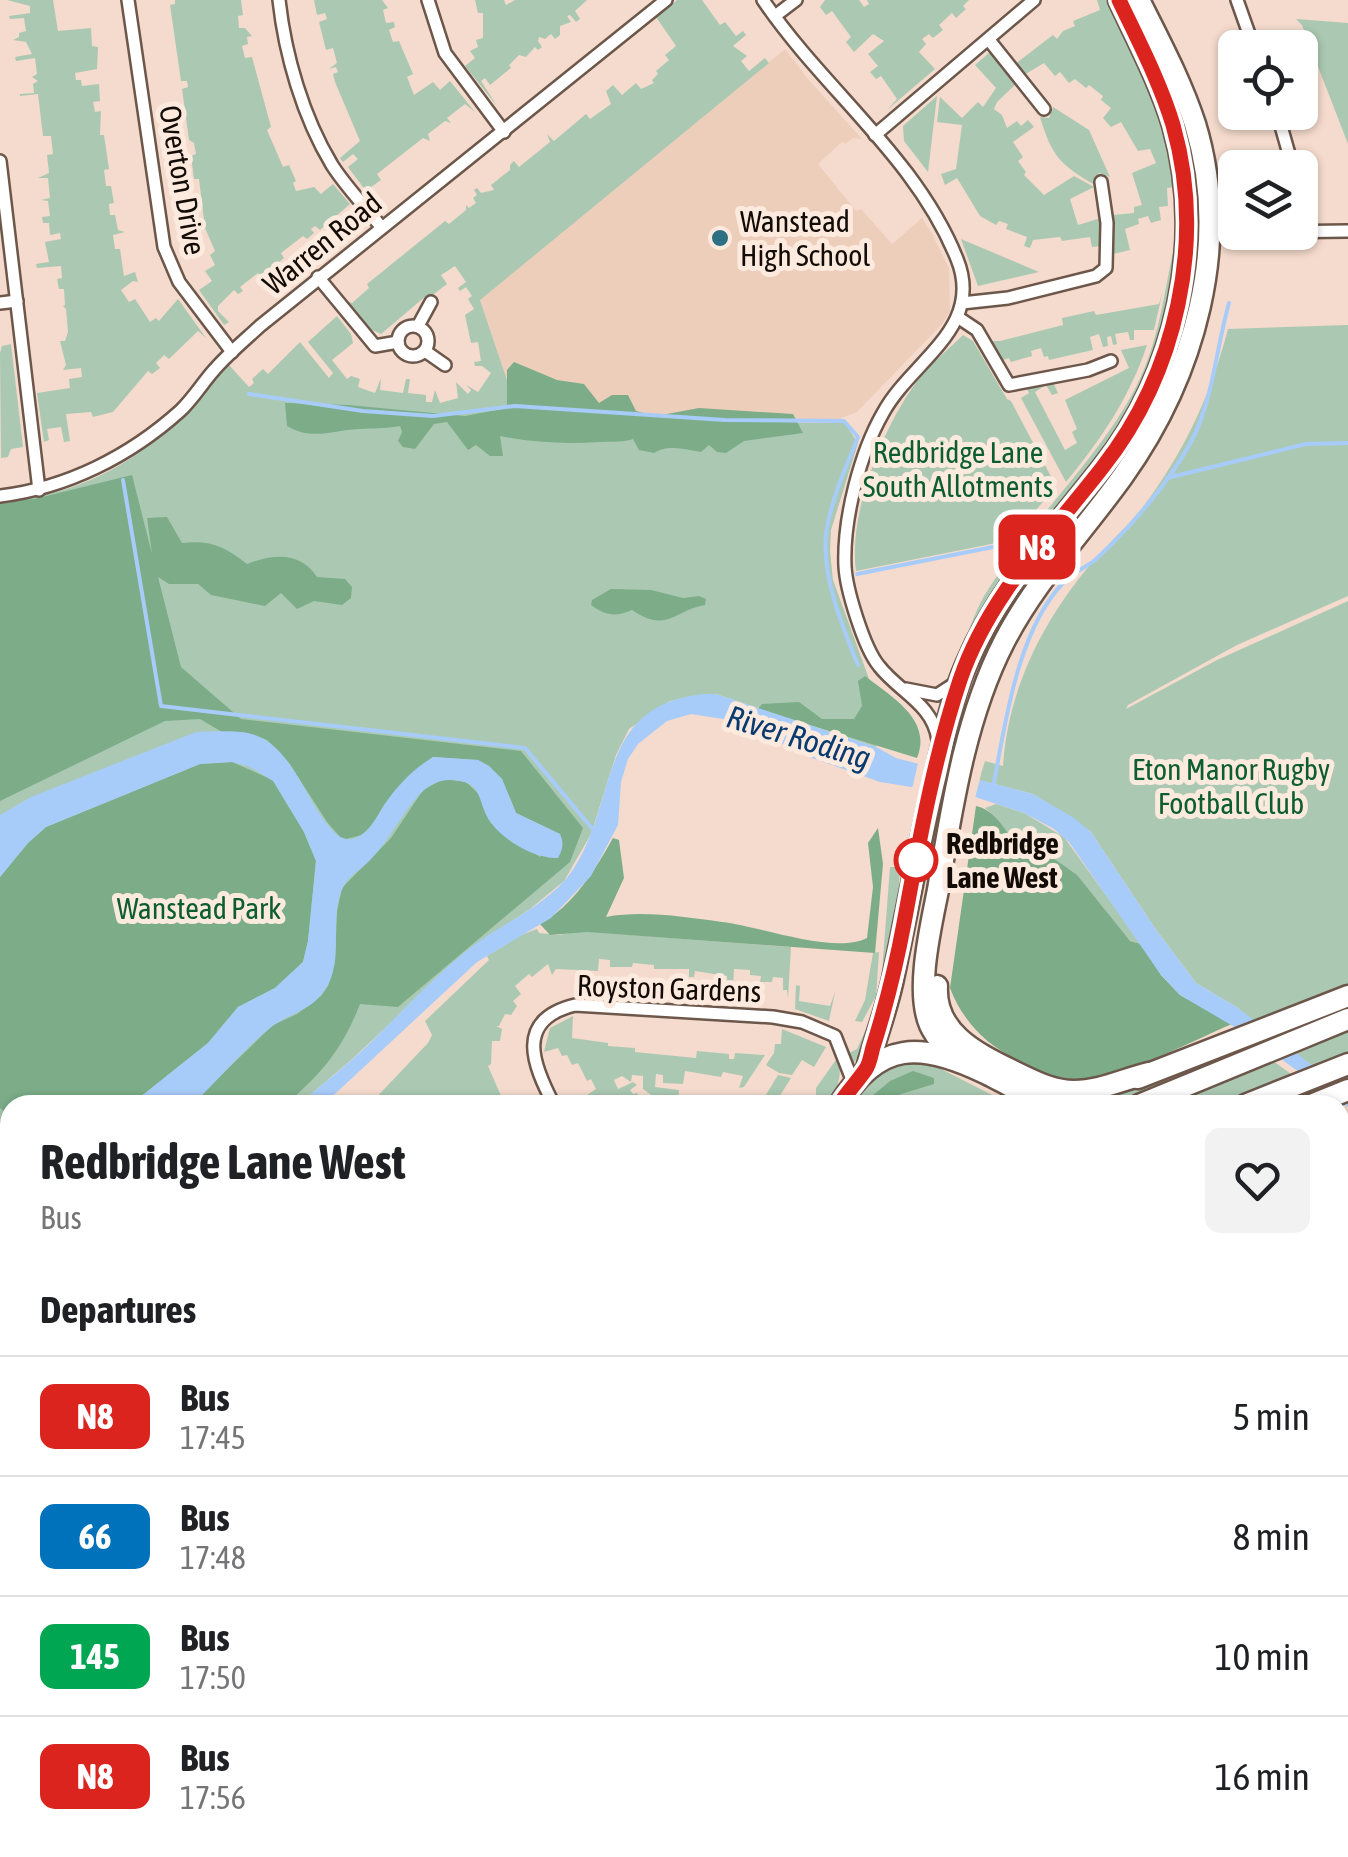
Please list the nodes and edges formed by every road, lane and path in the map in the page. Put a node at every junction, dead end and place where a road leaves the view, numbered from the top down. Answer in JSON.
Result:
{"nodes":[{"id":1,"x":128,"y":0,"type":"edge"},
{"id":2,"x":279,"y":0,"type":"edge"},
{"id":3,"x":428,"y":0,"type":"edge"},
{"id":4,"x":666,"y":0,"type":"edge"},
{"id":5,"x":764,"y":0,"type":"edge"},
{"id":6,"x":796,"y":0,"type":"edge"},
{"id":7,"x":1034,"y":0,"type":"edge"},
{"id":8,"x":1119,"y":0,"type":"edge"},
{"id":9,"x":1139,"y":0,"type":"edge"},
{"id":10,"x":1148,"y":0,"type":"edge"},
{"id":11,"x":1236,"y":0,"type":"edge"},
{"id":12,"x":774,"y":16,"type":"junction"},
{"id":13,"x":1247,"y":30,"type":"edge"},
{"id":14,"x":988,"y":40,"type":"junction"},
{"id":15,"x":1170,"y":62,"type":"junction"},
{"id":16,"x":1044,"y":109,"type":"dead end"},
{"id":17,"x":504,"y":132,"type":"junction"},
{"id":18,"x":875,"y":136,"type":"junction"},
{"id":19,"x":0,"y":161,"type":"edge"},
{"id":20,"x":1101,"y":182,"type":"dead end"},
{"id":21,"x":1209,"y":221,"type":"junction"},
{"id":22,"x":1218,"y":226,"type":"edge"},
{"id":23,"x":381,"y":227,"type":"junction"},
{"id":24,"x":1348,"y":231,"type":"edge"},
{"id":25,"x":1318,"y":232,"type":"edge"},
{"id":26,"x":318,"y":278,"type":"junction"},
{"id":27,"x":17,"y":301,"type":"junction"},
{"id":28,"x":432,"y":302,"type":"dead end"},
{"id":29,"x":0,"y":303,"type":"edge"},
{"id":30,"x":962,"y":304,"type":"junction"},
{"id":31,"x":959,"y":318,"type":"junction"},
{"id":32,"x":418,"y":326,"type":"junction"},
{"id":33,"x":398,"y":342,"type":"junction"},
{"id":34,"x":424,"y":351,"type":"junction"},
{"id":35,"x":232,"y":352,"type":"junction"},
{"id":36,"x":1112,"y":361,"type":"dead end"},
{"id":37,"x":445,"y":365,"type":"dead end"},
{"id":38,"x":39,"y":490,"type":"junction"},
{"id":39,"x":0,"y":496,"type":"edge"},
{"id":40,"x":960,"y":680,"type":"junction"},
{"id":41,"x":897,"y":686,"type":"junction"},
{"id":42,"x":939,"y":759,"type":"junction"},
{"id":43,"x":948,"y":831,"type":"junction"},
{"id":44,"x":1348,"y":996,"type":"edge"},
{"id":45,"x":1348,"y":1019,"type":"edge"},
{"id":46,"x":951,"y":1056,"type":"junction"},
{"id":47,"x":1343,"y":1066,"type":"edge"},
{"id":48,"x":1149,"y":1073,"type":"junction"},
{"id":49,"x":860,"y":1075,"type":"junction"},
{"id":50,"x":549,"y":1095,"type":"edge"},
{"id":51,"x":846,"y":1095,"type":"edge"},
{"id":52,"x":1024,"y":1095,"type":"edge"},
{"id":53,"x":1097,"y":1095,"type":"edge"},
{"id":54,"x":1163,"y":1095,"type":"edge"},
{"id":55,"x":1270,"y":1095,"type":"edge"}],
"edges":[{"from":1,"to":35,"type":"street","name":"Overton Drive"},
{"from":2,"to":23,"type":"street"},
{"from":3,"to":17,"type":"street"},
{"from":4,"to":17,"type":"street","name":"Warren Road"},
{"from":5,"to":12,"type":"street"},
{"from":6,"to":12,"type":"street"},
{"from":7,"to":14,"type":"street"},
{"from":8,"to":40,"type":"highway"},
{"from":9,"to":15,"type":"highway"},
{"from":10,"to":15,"type":"highway"},
{"from":11,"to":13,"type":"street"},
{"from":12,"to":18,"type":"street"},
{"from":14,"to":16,"type":"street"},
{"from":14,"to":18,"type":"street"},
{"from":15,"to":21,"type":"highway"},
{"from":17,"to":23,"type":"street","name":"Warren Road"},
{"from":18,"to":30,"type":"street"},
{"from":19,"to":27,"type":"street"},
{"from":20,"to":30,"type":"street"},
{"from":21,"to":22,"type":"street"},
{"from":21,"to":43,"type":"highway"},
{"from":23,"to":26,"type":"street","name":"Warren Road"},
{"from":24,"to":25,"type":"street"},
{"from":26,"to":33,"type":"street"},
{"from":26,"to":35,"type":"street","name":"Warren Road"},
{"from":27,"to":29,"type":"street"},
{"from":27,"to":38,"type":"street"},
{"from":28,"to":32,"type":"street"},
{"from":30,"to":31,"type":"street"},
{"from":31,"to":36,"type":"street"},
{"from":31,"to":41,"type":"street"},
{"from":32,"to":33,"type":"street"},
{"from":32,"to":34,"type":"street"},
{"from":33,"to":34,"type":"street"},
{"from":34,"to":37,"type":"street"},
{"from":35,"to":38,"type":"street","name":"Warren Road"},
{"from":38,"to":39,"type":"street","name":"Warren Road"},
{"from":40,"to":41,"type":"street"},
{"from":40,"to":42,"type":"highway"},
{"from":41,"to":42,"type":"street"},
{"from":42,"to":49,"type":"highway"},
{"from":43,"to":46,"type":"highway"},
{"from":43,"to":48,"type":"highway"},
{"from":44,"to":48,"type":"highway"},
{"from":45,"to":54,"type":"highway"},
{"from":46,"to":49,"type":"highway"},
{"from":46,"to":52,"type":"highway"},
{"from":47,"to":55,"type":"highway"},
{"from":48,"to":53,"type":"highway"},
{"from":49,"to":50,"type":"street","name":"Royston Gardens"},
{"from":49,"to":51,"type":"highway"}]}
